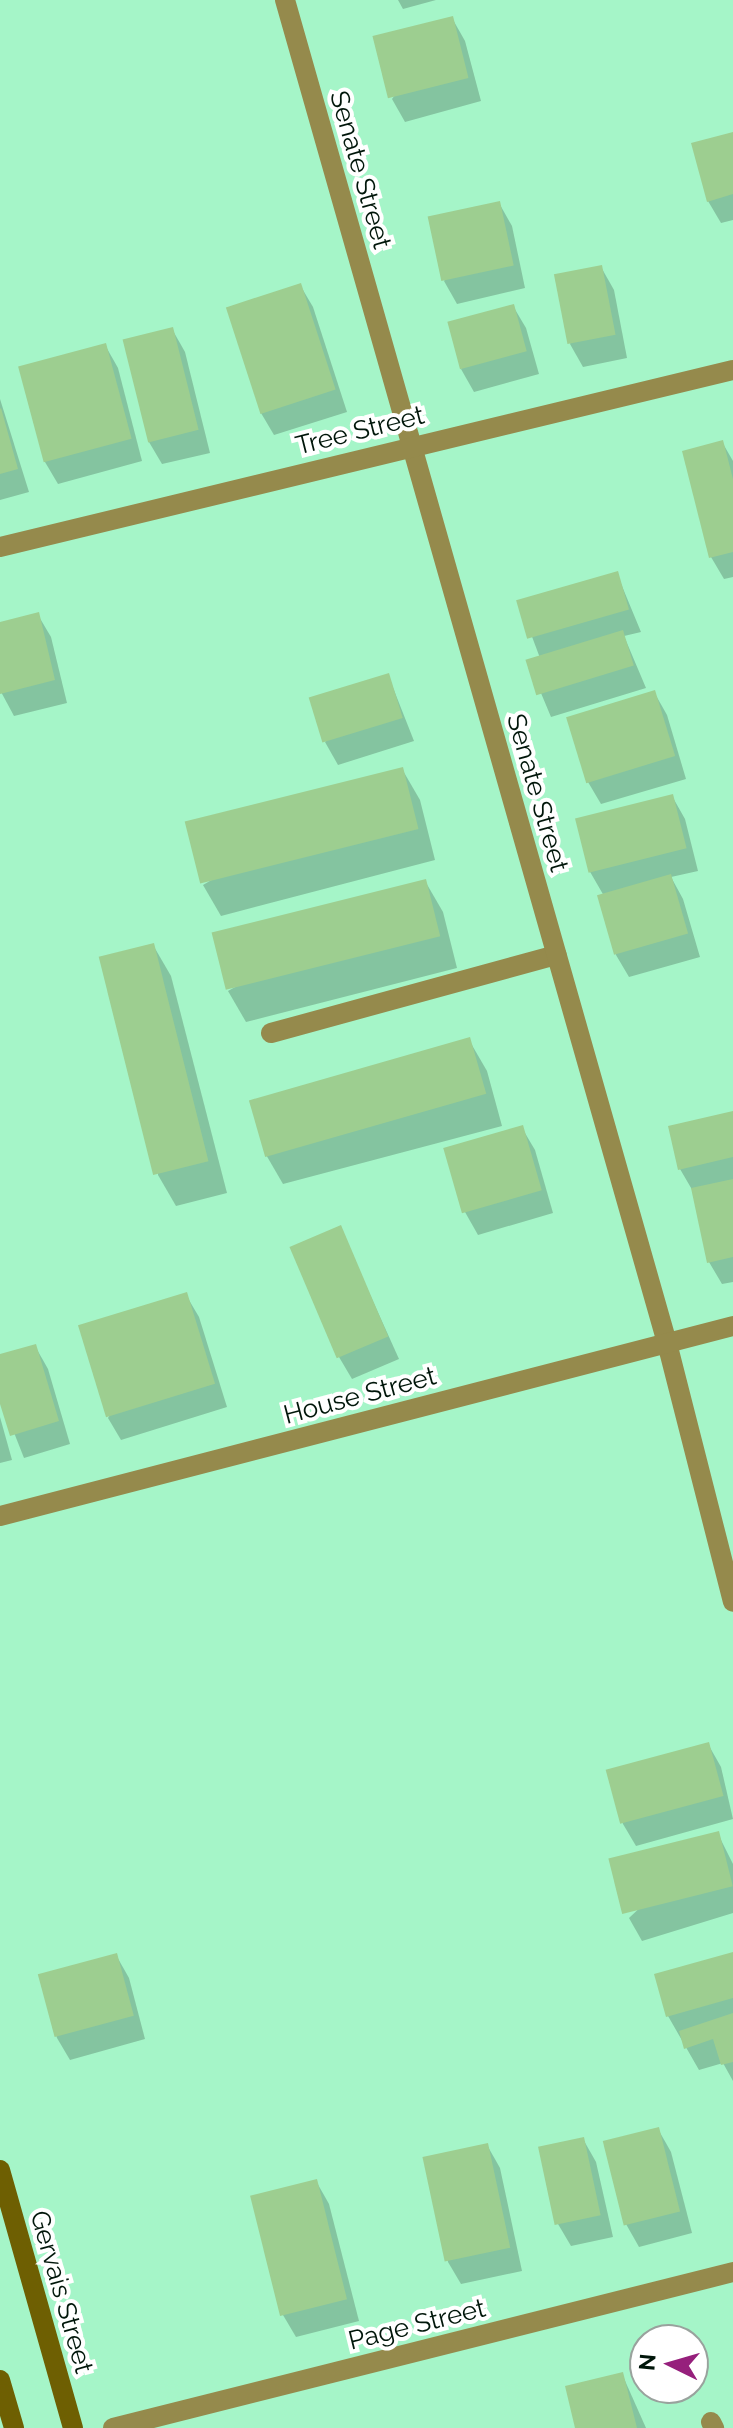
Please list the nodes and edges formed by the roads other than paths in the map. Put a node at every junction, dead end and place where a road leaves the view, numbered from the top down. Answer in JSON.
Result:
{"nodes":[{"id":1,"x":285,"y":0,"type":"edge"},
{"id":2,"x":733,"y":370,"type":"edge"},
{"id":3,"x":411,"y":444,"type":"junction"},
{"id":4,"x":0,"y":547,"type":"edge"},
{"id":5,"x":557,"y":955,"type":"junction"},
{"id":6,"x":271,"y":1033,"type":"dead end"},
{"id":7,"x":733,"y":1326,"type":"edge"},
{"id":8,"x":667,"y":1343,"type":"junction"},
{"id":9,"x":0,"y":1516,"type":"edge"},
{"id":10,"x":733,"y":1602,"type":"edge"},
{"id":11,"x":0,"y":2170,"type":"edge"},
{"id":12,"x":733,"y":2272,"type":"edge"},
{"id":13,"x":0,"y":2380,"type":"edge"},
{"id":14,"x":14,"y":2428,"type":"edge"},
{"id":15,"x":73,"y":2428,"type":"edge"},
{"id":16,"x":113,"y":2428,"type":"edge"}],
"edges":[{"from":1,"to":3,"type":"street","name":"Senate Street"},
{"from":2,"to":3,"type":"street","name":"Tree Street"},
{"from":3,"to":4,"type":"street","name":"Tree Street"},
{"from":3,"to":5,"type":"street","name":"Senate Street"},
{"from":5,"to":6,"type":"street"},
{"from":5,"to":8,"type":"street","name":"Senate Street"},
{"from":7,"to":8,"type":"street","name":"House Street"},
{"from":8,"to":9,"type":"street","name":"House Street"},
{"from":8,"to":10,"type":"street","name":"Senate Street"},
{"from":11,"to":15,"type":"main road","name":"Gervais Street"},
{"from":12,"to":16,"type":"street","name":"Page Street"},
{"from":13,"to":14,"type":"main road"}]}
